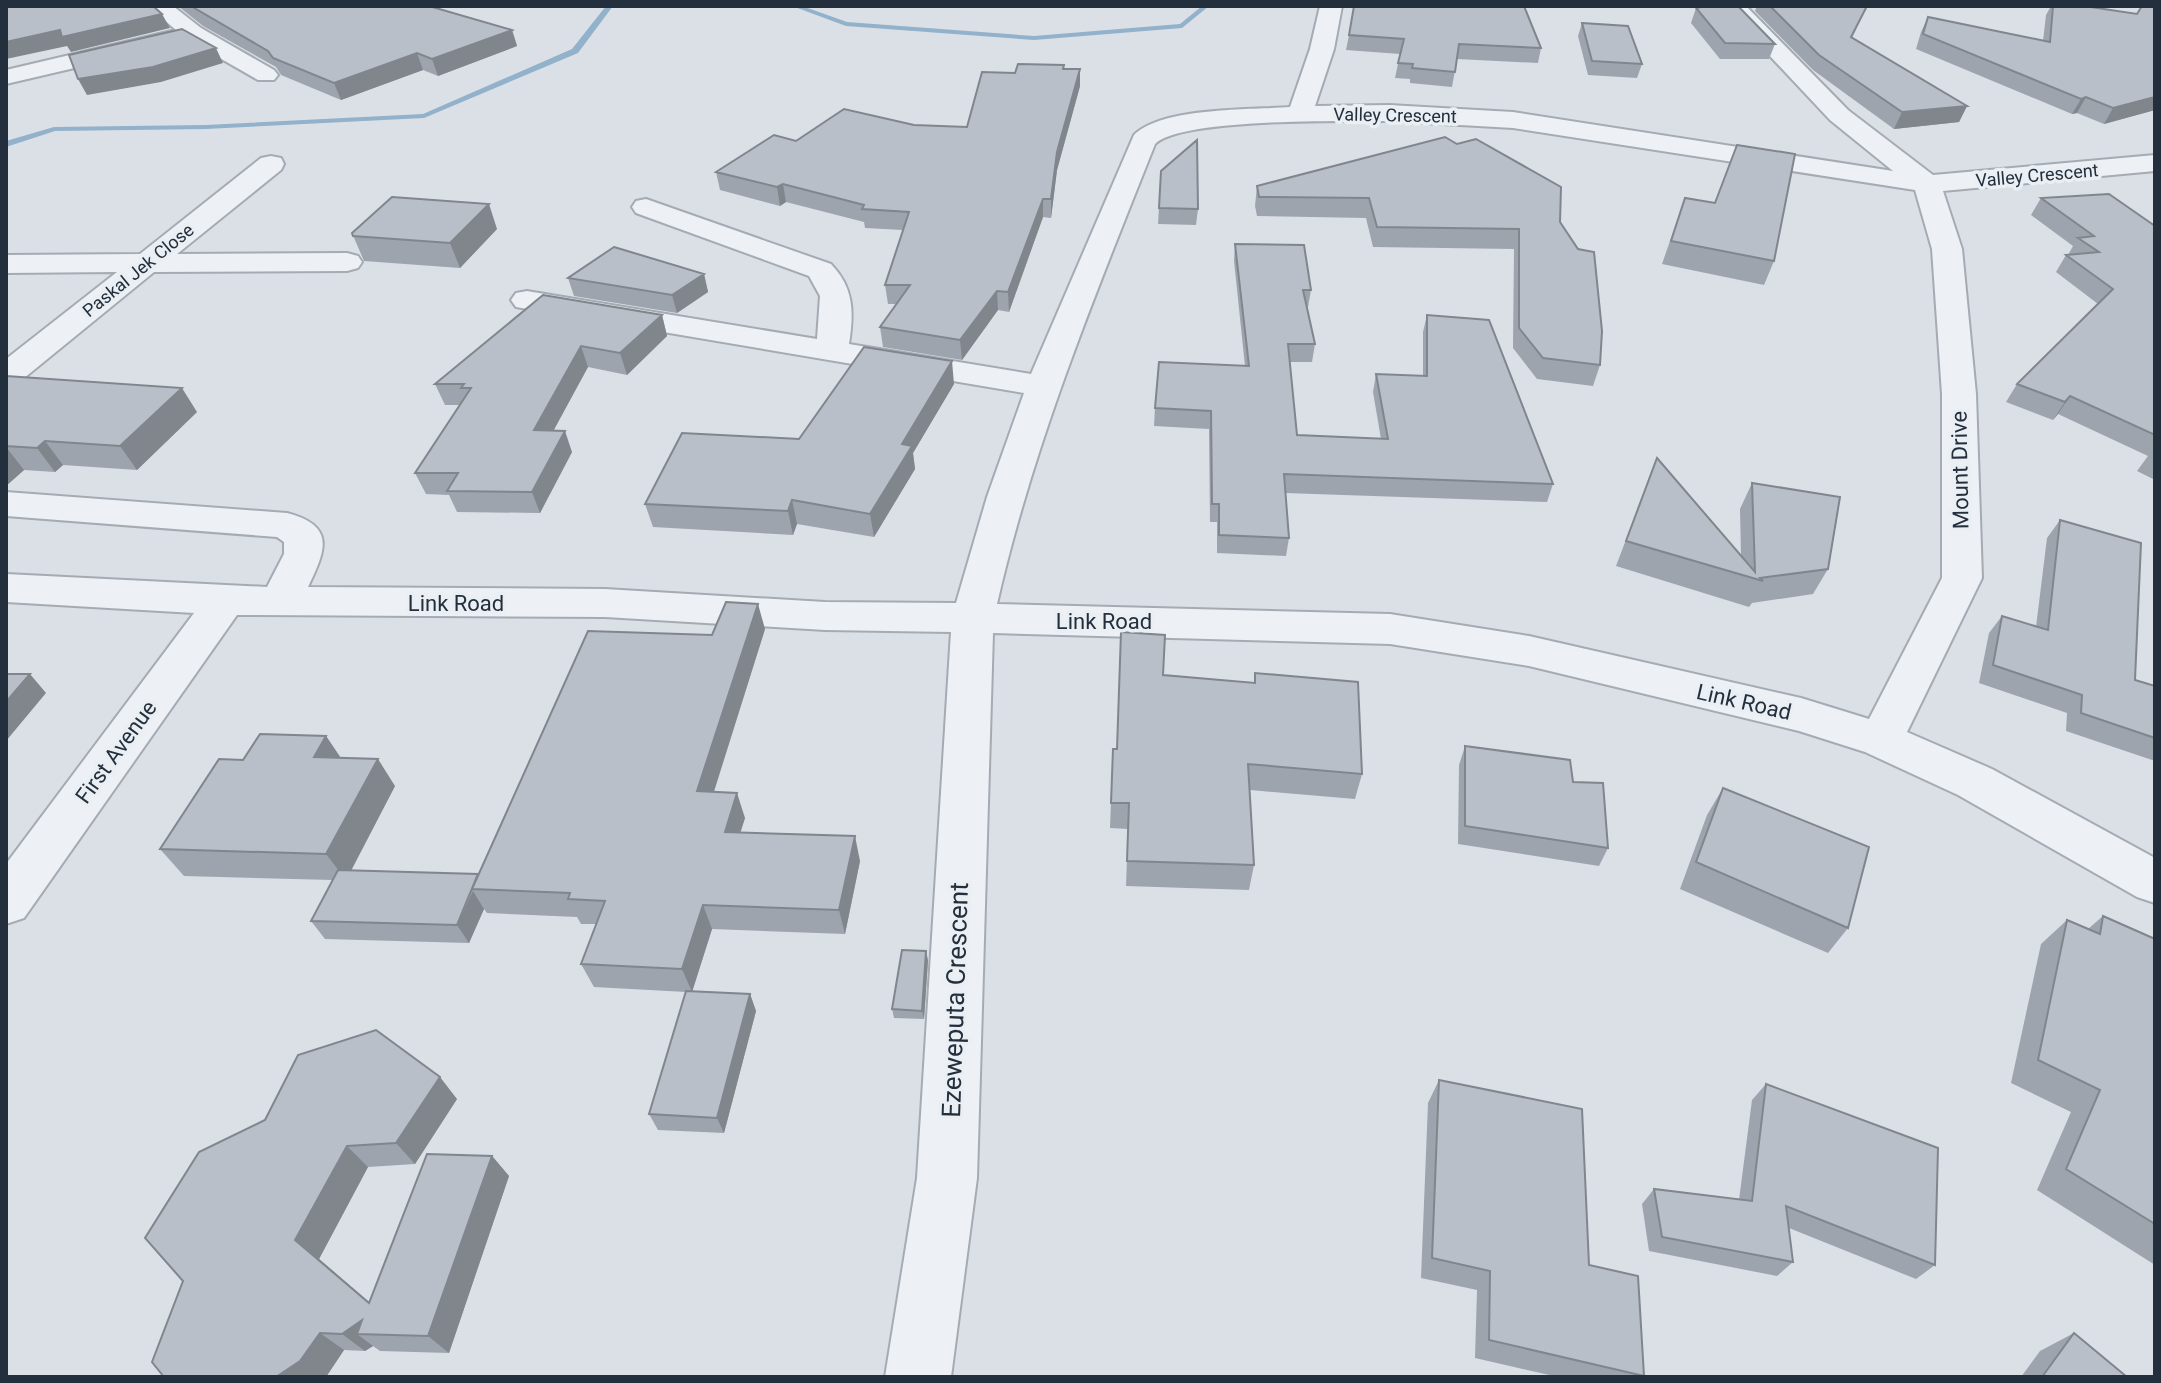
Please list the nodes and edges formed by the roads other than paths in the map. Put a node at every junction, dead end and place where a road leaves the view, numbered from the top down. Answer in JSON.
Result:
{"nodes":[{"id":1,"x":159,"y":6,"type":"edge"},
{"id":2,"x":1331,"y":6,"type":"edge"},
{"id":3,"x":1734,"y":6,"type":"edge"},
{"id":4,"x":193,"y":33,"type":"junction"},
{"id":5,"x":266,"y":75,"type":"edge"},
{"id":6,"x":6,"y":77,"type":"edge"},
{"id":7,"x":1300,"y":114,"type":"junction"},
{"id":8,"x":2155,"y":163,"type":"edge"},
{"id":9,"x":271,"y":164,"type":"dead end"},
{"id":10,"x":1927,"y":184,"type":"junction"},
{"id":11,"x":646,"y":207,"type":"dead end"},
{"id":12,"x":347,"y":262,"type":"dead end"},
{"id":13,"x":6,"y":264,"type":"edge"},
{"id":14,"x":143,"y":265,"type":"junction"},
{"id":15,"x":527,"y":300,"type":"dead end"},
{"id":16,"x":832,"y":348,"type":"junction"},
{"id":17,"x":6,"y":376,"type":"edge"},
{"id":18,"x":1042,"y":386,"type":"junction"},
{"id":19,"x":6,"y":504,"type":"edge"},
{"id":20,"x":6,"y":588,"type":"edge"},
{"id":21,"x":225,"y":601,"type":"junction"},
{"id":22,"x":280,"y":602,"type":"junction"},
{"id":23,"x":973,"y":620,"type":"junction"},
{"id":24,"x":1881,"y":740,"type":"junction"},
{"id":25,"x":2155,"y":882,"type":"edge"},
{"id":26,"x":6,"y":903,"type":"edge"},
{"id":27,"x":918,"y":1377,"type":"edge"}],
"edges":[{"from":1,"to":4,"type":"street"},
{"from":2,"to":7,"type":"street"},
{"from":3,"to":10,"type":"street"},
{"from":4,"to":5,"type":"street"},
{"from":4,"to":6,"type":"street"},
{"from":7,"to":10,"type":"street","name":"Valley Crescent"},
{"from":7,"to":18,"type":"street","name":"Valley Crescent"},
{"from":8,"to":10,"type":"street","name":"Valley Crescent"},
{"from":9,"to":14,"type":"street","name":"Paskal Jek Close"},
{"from":10,"to":24,"type":"street","name":"Mount Drive"},
{"from":11,"to":16,"type":"street"},
{"from":12,"to":14,"type":"street"},
{"from":13,"to":14,"type":"street"},
{"from":14,"to":17,"type":"street","name":"Paskal Jek Close"},
{"from":15,"to":16,"type":"street"},
{"from":16,"to":18,"type":"street"},
{"from":18,"to":23,"type":"street","name":"Valley Crescent"},
{"from":19,"to":22,"type":"street"},
{"from":20,"to":21,"type":"street","name":"Link Road"},
{"from":21,"to":22,"type":"street","name":"Link Road"},
{"from":21,"to":26,"type":"street","name":"First Avenue"},
{"from":22,"to":23,"type":"street","name":"Link Road"},
{"from":23,"to":24,"type":"street","name":"Link Road"},
{"from":23,"to":27,"type":"street","name":"Ezeweputa Crescent"},
{"from":24,"to":25,"type":"street","name":"Link Road"}]}
